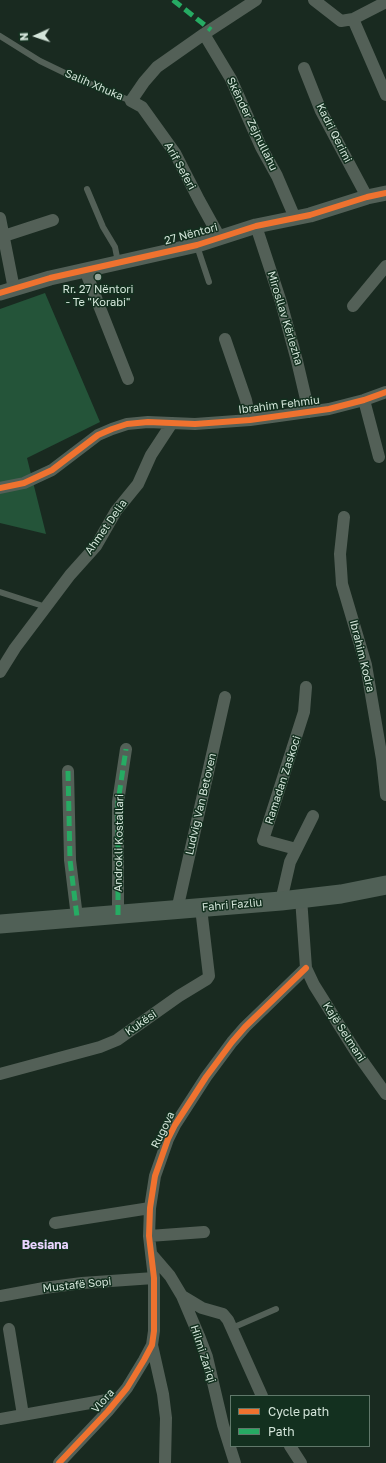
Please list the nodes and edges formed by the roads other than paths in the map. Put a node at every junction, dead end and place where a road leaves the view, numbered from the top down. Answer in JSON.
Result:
{"nodes":[{"id":1,"x":256,"y":0,"type":"edge"},
{"id":2,"x":314,"y":0,"type":"edge"},
{"id":3,"x":386,"y":2,"type":"edge"},
{"id":4,"x":353,"y":19,"type":"junction"},
{"id":5,"x":204,"y":34,"type":"junction"},
{"id":6,"x":0,"y":36,"type":"edge"},
{"id":7,"x":304,"y":68,"type":"dead end"},
{"id":8,"x":386,"y":95,"type":"edge"},
{"id":9,"x":131,"y":101,"type":"junction"},
{"id":10,"x":87,"y":189,"type":"dead end"},
{"id":11,"x":386,"y":193,"type":"edge"},
{"id":12,"x":367,"y":197,"type":"junction"},
{"id":13,"x":0,"y":218,"type":"edge"},
{"id":14,"x":295,"y":218,"type":"junction"},
{"id":15,"x":53,"y":220,"type":"dead end"},
{"id":16,"x":256,"y":226,"type":"junction"},
{"id":17,"x":4,"y":236,"type":"junction"},
{"id":18,"x":220,"y":238,"type":"junction"},
{"id":19,"x":197,"y":245,"type":"junction"},
{"id":20,"x":118,"y":262,"type":"junction"},
{"id":21,"x":386,"y":266,"type":"edge"},
{"id":22,"x":85,"y":270,"type":"junction"},
{"id":23,"x":210,"y":282,"type":"dead end"},
{"id":24,"x":7,"y":291,"type":"edge"},
{"id":25,"x":353,"y":306,"type":"dead end"},
{"id":26,"x":225,"y":339,"type":"dead end"},
{"id":27,"x":128,"y":379,"type":"dead end"},
{"id":28,"x":386,"y":392,"type":"edge"},
{"id":29,"x":364,"y":400,"type":"junction"},
{"id":30,"x":309,"y":412,"type":"junction"},
{"id":31,"x":250,"y":420,"type":"junction"},
{"id":32,"x":172,"y":423,"type":"junction"},
{"id":33,"x":380,"y":457,"type":"dead end"},
{"id":34,"x":0,"y":488,"type":"edge"},
{"id":35,"x":344,"y":517,"type":"dead end"},
{"id":36,"x":0,"y":592,"type":"edge"},
{"id":37,"x":47,"y":607,"type":"junction"},
{"id":38,"x":0,"y":672,"type":"edge"},
{"id":39,"x":306,"y":687,"type":"dead end"},
{"id":40,"x":225,"y":697,"type":"dead end"},
{"id":41,"x":126,"y":749,"type":"dead end"},
{"id":42,"x":68,"y":771,"type":"dead end"},
{"id":43,"x":386,"y":795,"type":"edge"},
{"id":44,"x":313,"y":816,"type":"dead end"},
{"id":45,"x":296,"y":849,"type":"junction"},
{"id":46,"x":386,"y":885,"type":"edge"},
{"id":47,"x":301,"y":898,"type":"junction"},
{"id":48,"x":281,"y":901,"type":"junction"},
{"id":49,"x":201,"y":908,"type":"junction"},
{"id":50,"x":177,"y":910,"type":"junction"},
{"id":51,"x":118,"y":914,"type":"junction"},
{"id":52,"x":77,"y":917,"type":"junction"},
{"id":53,"x":0,"y":924,"type":"edge"},
{"id":54,"x":306,"y":968,"type":"junction"},
{"id":55,"x":0,"y":1074,"type":"edge"},
{"id":56,"x":386,"y":1094,"type":"edge"},
{"id":57,"x":150,"y":1208,"type":"junction"},
{"id":58,"x":55,"y":1223,"type":"dead end"},
{"id":59,"x":204,"y":1232,"type":"dead end"},
{"id":60,"x":149,"y":1236,"type":"junction"},
{"id":61,"x":152,"y":1255,"type":"junction"},
{"id":62,"x":154,"y":1278,"type":"junction"},
{"id":63,"x":0,"y":1296,"type":"edge"},
{"id":64,"x":182,"y":1296,"type":"junction"},
{"id":65,"x":276,"y":1309,"type":"dead end"},
{"id":66,"x":232,"y":1328,"type":"junction"},
{"id":67,"x":9,"y":1329,"type":"dead end"},
{"id":68,"x":152,"y":1345,"type":"junction"},
{"id":69,"x":262,"y":1395,"type":"edge"},
{"id":70,"x":118,"y":1398,"type":"junction"},
{"id":71,"x":23,"y":1415,"type":"junction"},
{"id":72,"x":0,"y":1419,"type":"edge"},
{"id":73,"x":291,"y":1447,"type":"edge"},
{"id":74,"x":59,"y":1463,"type":"edge"},
{"id":75,"x":165,"y":1463,"type":"edge"},
{"id":76,"x":235,"y":1463,"type":"edge"},
{"id":77,"x":301,"y":1463,"type":"edge"}],
"edges":[{"from":1,"to":5,"type":"street","name":"Salih Xhuka"},
{"from":2,"to":4,"type":"street"},
{"from":3,"to":4,"type":"street"},
{"from":4,"to":8,"type":"street"},
{"from":5,"to":9,"type":"street","name":"Salih Xhuka"},
{"from":5,"to":14,"type":"street","name":"Skënder Zejnullahu"},
{"from":6,"to":9,"type":"lane","name":"Salih Xhuka"},
{"from":7,"to":12,"type":"street","name":"Kadri Qerimi"},
{"from":9,"to":18,"type":"street","name":"Arif Seferi"},
{"from":10,"to":20,"type":"lane"},
{"from":11,"to":12,"type":"street","name":"27 Nëntori"},
{"from":12,"to":14,"type":"street","name":"27 Nëntori"},
{"from":13,"to":17,"type":"street"},
{"from":14,"to":16,"type":"street","name":"27 Nëntori"},
{"from":15,"to":17,"type":"street"},
{"from":16,"to":18,"type":"street","name":"27 Nëntori"},
{"from":16,"to":30,"type":"street","name":"Mirosllav Kërlezha"},
{"from":17,"to":24,"type":"street"},
{"from":18,"to":19,"type":"street","name":"27 Nëntori"},
{"from":19,"to":20,"type":"street","name":"27 Nëntori"},
{"from":19,"to":23,"type":"lane"},
{"from":20,"to":22,"type":"street","name":"27 Nëntori"},
{"from":21,"to":25,"type":"street"},
{"from":22,"to":24,"type":"street","name":"27 Nëntori"},
{"from":22,"to":27,"type":"street"},
{"from":26,"to":31,"type":"street","name":"Ibrahim Fehmiu"},
{"from":28,"to":29,"type":"street","name":"Ibrahim Fehmiu"},
{"from":29,"to":30,"type":"street","name":"Ibrahim Fehmiu"},
{"from":29,"to":33,"type":"street"},
{"from":30,"to":31,"type":"street","name":"Ibrahim Fehmiu"},
{"from":31,"to":32,"type":"street","name":"Ibrahim Fehmiu"},
{"from":32,"to":34,"type":"street","name":"Ibrahim Fehmiu"},
{"from":32,"to":37,"type":"street","name":"Ahmet Delia"},
{"from":35,"to":43,"type":"street","name":"Ibrahim Kodra"},
{"from":36,"to":37,"type":"lane"},
{"from":37,"to":38,"type":"street","name":"Ahmet Delia"},
{"from":39,"to":45,"type":"street","name":"Ramadan Zaskoci"},
{"from":40,"to":50,"type":"street","name":"Ludvig Van Betoven"},
{"from":41,"to":51,"type":"street","name":"Androkli Kostallari"},
{"from":42,"to":52,"type":"street"},
{"from":44,"to":45,"type":"street"},
{"from":45,"to":48,"type":"street"},
{"from":46,"to":47,"type":"main road","name":"Fahri Fazliu"},
{"from":47,"to":48,"type":"main road","name":"Fahri Fazliu"},
{"from":47,"to":54,"type":"street"},
{"from":48,"to":49,"type":"main road","name":"Fahri Fazliu"},
{"from":49,"to":50,"type":"main road","name":"Fahri Fazliu"},
{"from":49,"to":55,"type":"street","name":"Kukësi"},
{"from":50,"to":51,"type":"main road","name":"Fahri Fazliu"},
{"from":51,"to":52,"type":"main road","name":"Fahri Fazliu"},
{"from":52,"to":53,"type":"main road","name":"Fahri Fazliu"},
{"from":54,"to":56,"type":"street","name":"Kajë Selmani"},
{"from":54,"to":57,"type":"street","name":"Rugova"},
{"from":57,"to":58,"type":"street"},
{"from":57,"to":60,"type":"street","name":"Rugova"},
{"from":59,"to":60,"type":"street"},
{"from":60,"to":61,"type":"street","name":"Rugova"},
{"from":61,"to":62,"type":"street","name":"Rugova"},
{"from":61,"to":64,"type":"street","name":"Hilmi Zariqi"},
{"from":62,"to":63,"type":"street","name":"Mustafë Sopi"},
{"from":62,"to":68,"type":"street","name":"Rugova"},
{"from":64,"to":66,"type":"street"},
{"from":64,"to":76,"type":"street","name":"Hilmi Zariqi"},
{"from":65,"to":66,"type":"lane"},
{"from":66,"to":69,"type":"street"},
{"from":67,"to":71,"type":"street"},
{"from":68,"to":70,"type":"street","name":"Vlora"},
{"from":68,"to":75,"type":"street"},
{"from":70,"to":71,"type":"street"},
{"from":70,"to":74,"type":"street","name":"Vlora"},
{"from":71,"to":72,"type":"street"},
{"from":73,"to":77,"type":"street"}]}
